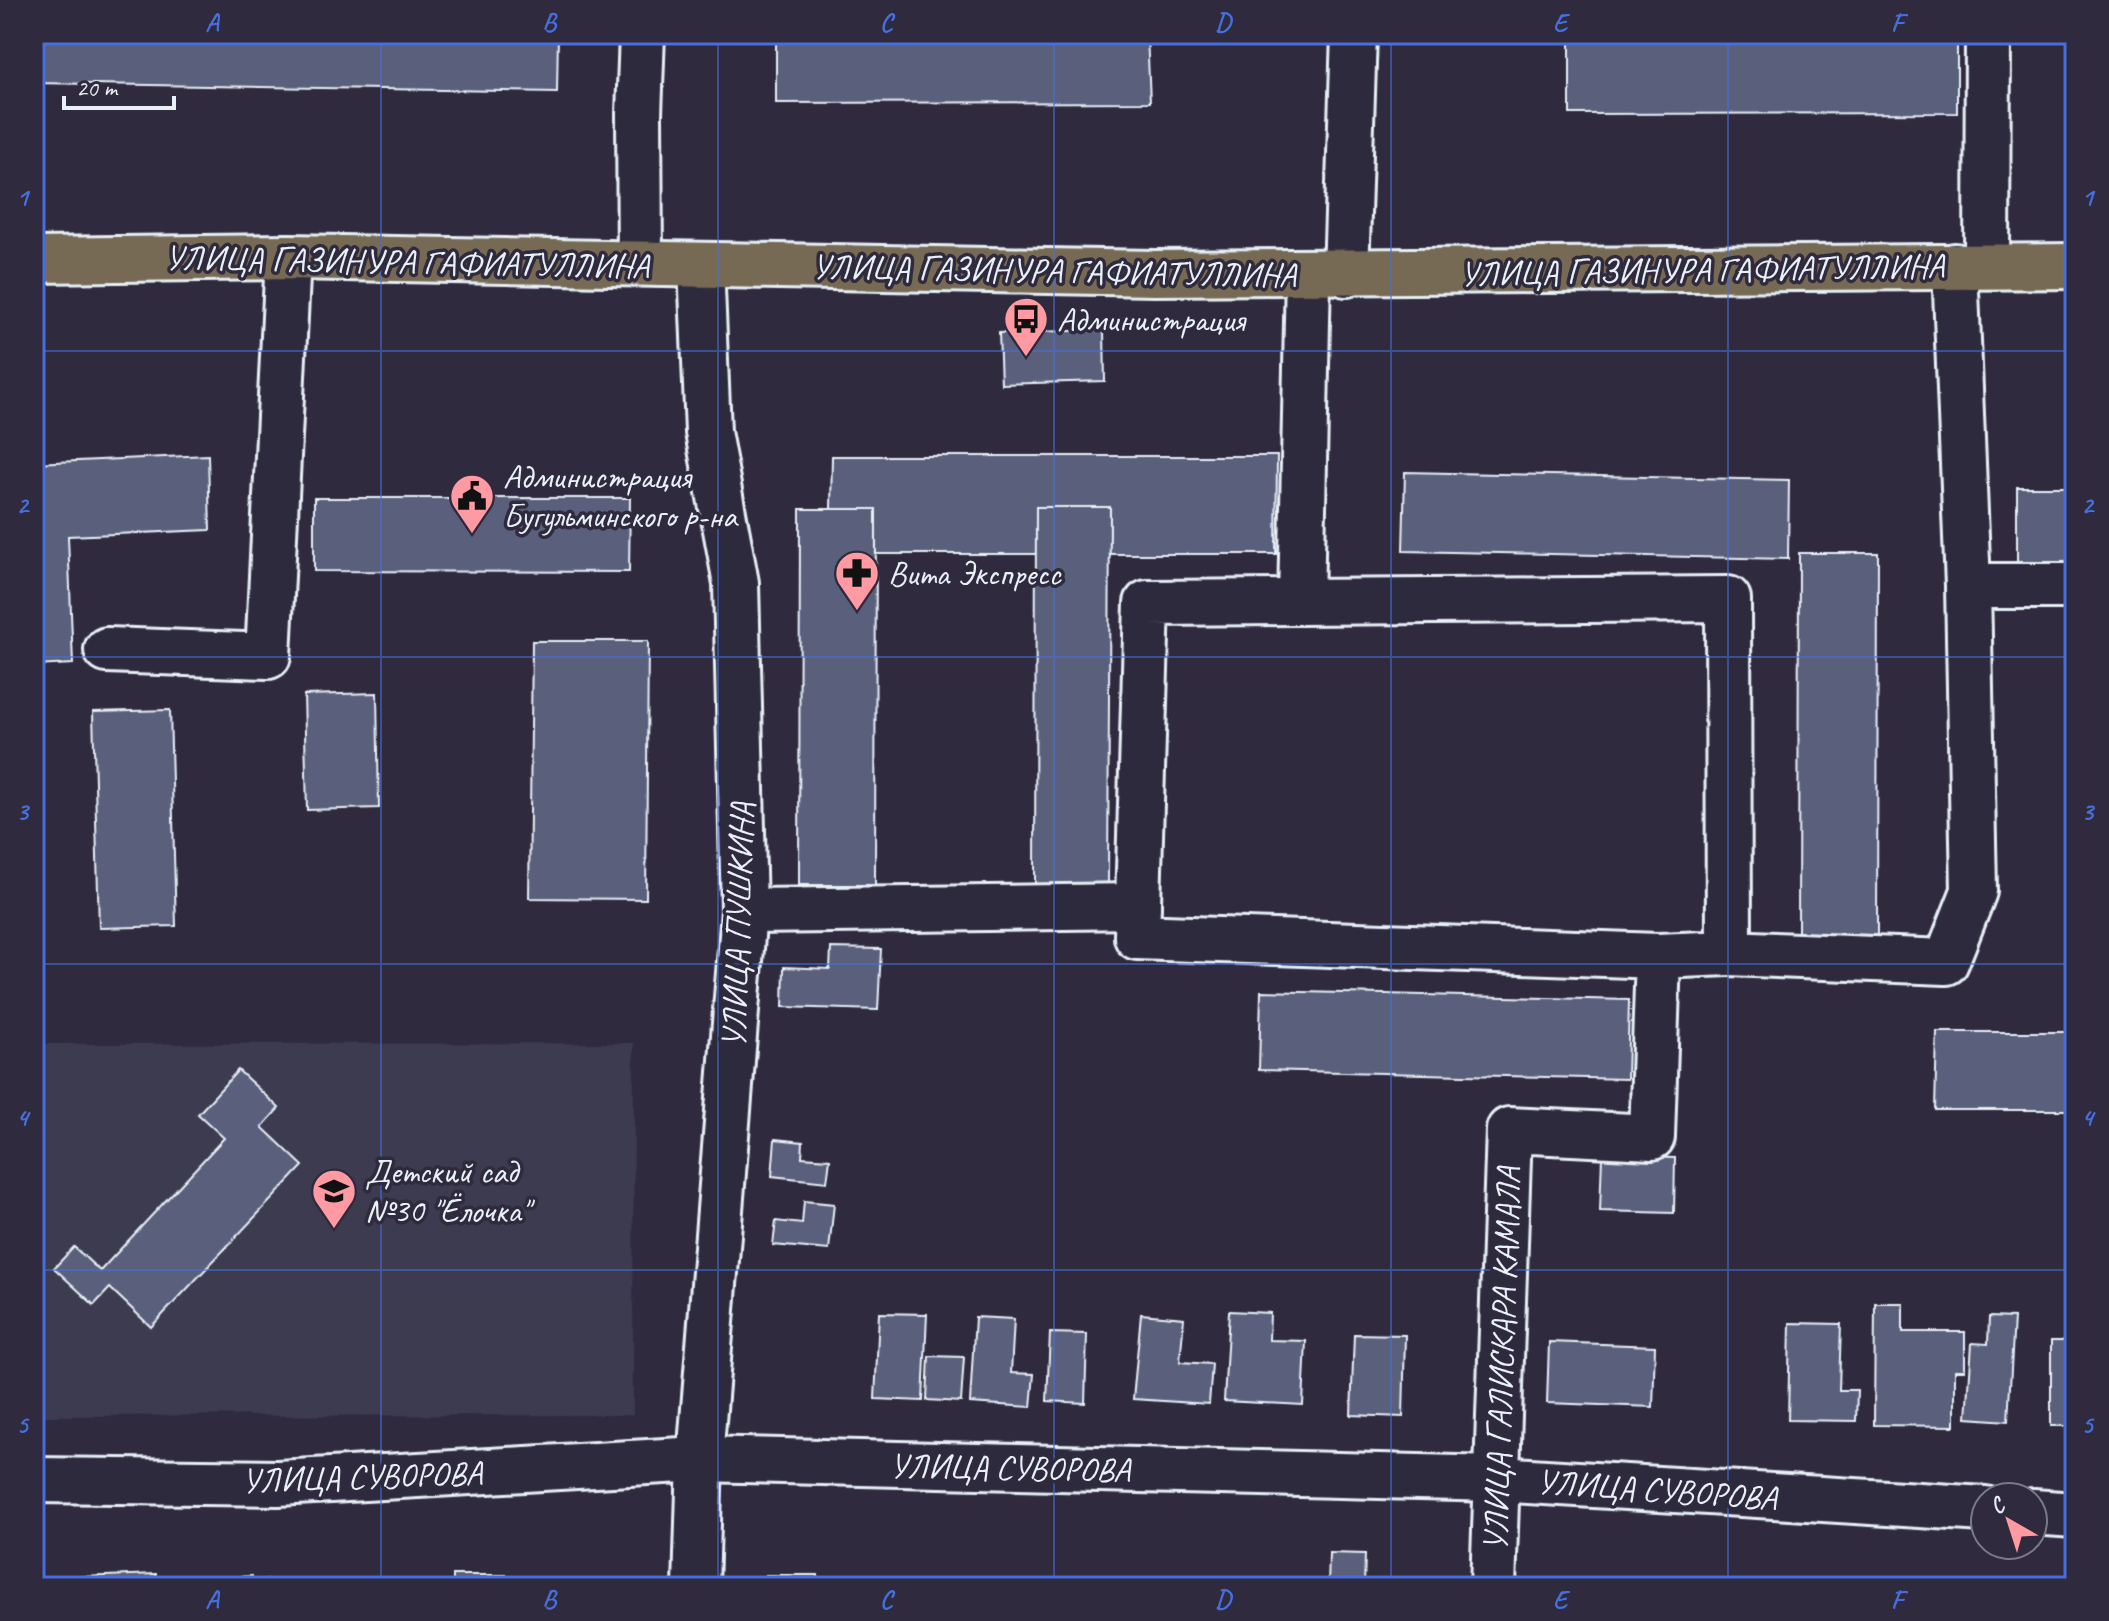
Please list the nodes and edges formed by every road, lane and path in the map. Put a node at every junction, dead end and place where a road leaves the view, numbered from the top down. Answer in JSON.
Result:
{"nodes":[{"id":1,"x":642,"y":34,"type":"edge"},
{"id":2,"x":1354,"y":34,"type":"edge"},
{"id":3,"x":1988,"y":34,"type":"edge"},
{"id":4,"x":288,"y":257,"type":"junction"},
{"id":5,"x":34,"y":260,"type":"edge"},
{"id":6,"x":640,"y":263,"type":"junction"},
{"id":7,"x":701,"y":265,"type":"junction"},
{"id":8,"x":1971,"y":265,"type":"junction"},
{"id":9,"x":2075,"y":266,"type":"edge"},
{"id":10,"x":1327,"y":274,"type":"junction"},
{"id":11,"x":1968,"y":586,"type":"junction"},
{"id":12,"x":2075,"y":586,"type":"edge"},
{"id":13,"x":1301,"y":602,"type":"junction"},
{"id":14,"x":107,"y":650,"type":"dead end"},
{"id":15,"x":1138,"y":906,"type":"junction"},
{"id":16,"x":744,"y":911,"type":"junction"},
{"id":17,"x":1729,"y":953,"type":"junction"},
{"id":18,"x":1658,"y":956,"type":"junction"},
{"id":19,"x":700,"y":1459,"type":"junction"},
{"id":20,"x":1497,"y":1479,"type":"junction"},
{"id":21,"x":34,"y":1480,"type":"edge"},
{"id":22,"x":1969,"y":1508,"type":"edge"},
{"id":23,"x":2049,"y":1513,"type":"edge"},
{"id":24,"x":2075,"y":1515,"type":"edge"},
{"id":25,"x":696,"y":1587,"type":"edge"},
{"id":26,"x":1493,"y":1587,"type":"edge"}],
"edges":[{"from":1,"to":6,"type":"street"},
{"from":2,"to":10,"type":"street"},
{"from":3,"to":8,"type":"street"},
{"from":4,"to":5,"type":"main road","name":"УЛИЦА ГАЗИНУРА ГАФИАТУЛЛИНА"},
{"from":4,"to":6,"type":"main road","name":"УЛИЦА ГАЗИНУРА ГАФИАТУЛЛИНА"},
{"from":4,"to":14,"type":"street"},
{"from":6,"to":7,"type":"main road","name":"УЛИЦА ГАЗИНУРА ГАФИАТУЛЛИНА"},
{"from":7,"to":10,"type":"main road","name":"УЛИЦА ГАЗИНУРА ГАФИАТУЛЛИНА"},
{"from":7,"to":16,"type":"street","name":"УЛИЦА ПУШКИНА"},
{"from":8,"to":9,"type":"main road","name":"УЛИЦА ГАЗИНУРА ГАФИАТУЛЛИНА"},
{"from":8,"to":10,"type":"main road","name":"УЛИЦА ГАЗИНУРА ГАФИАТУЛЛИНА"},
{"from":8,"to":11,"type":"street"},
{"from":10,"to":13,"type":"street"},
{"from":11,"to":12,"type":"street"},
{"from":11,"to":17,"type":"street"},
{"from":13,"to":15,"type":"street"},
{"from":13,"to":17,"type":"street"},
{"from":15,"to":16,"type":"street"},
{"from":15,"to":18,"type":"street"},
{"from":16,"to":19,"type":"street","name":"УЛИЦА ПУШКИНА"},
{"from":17,"to":18,"type":"street"},
{"from":18,"to":20,"type":"street","name":"УЛИЦА ГАЛИСКАРА КАМАЛА"},
{"from":19,"to":20,"type":"street","name":"УЛИЦА СУВОРОВА"},
{"from":19,"to":21,"type":"street","name":"УЛИЦА СУВОРОВА"},
{"from":19,"to":25,"type":"street","name":"УЛИЦА ПУШКИНА"},
{"from":20,"to":22,"type":"street","name":"УЛИЦА СУВОРОВА"},
{"from":20,"to":26,"type":"street","name":"УЛИЦА ГАЛИСКАРА КАМАЛА"},
{"from":23,"to":24,"type":"street"}]}
